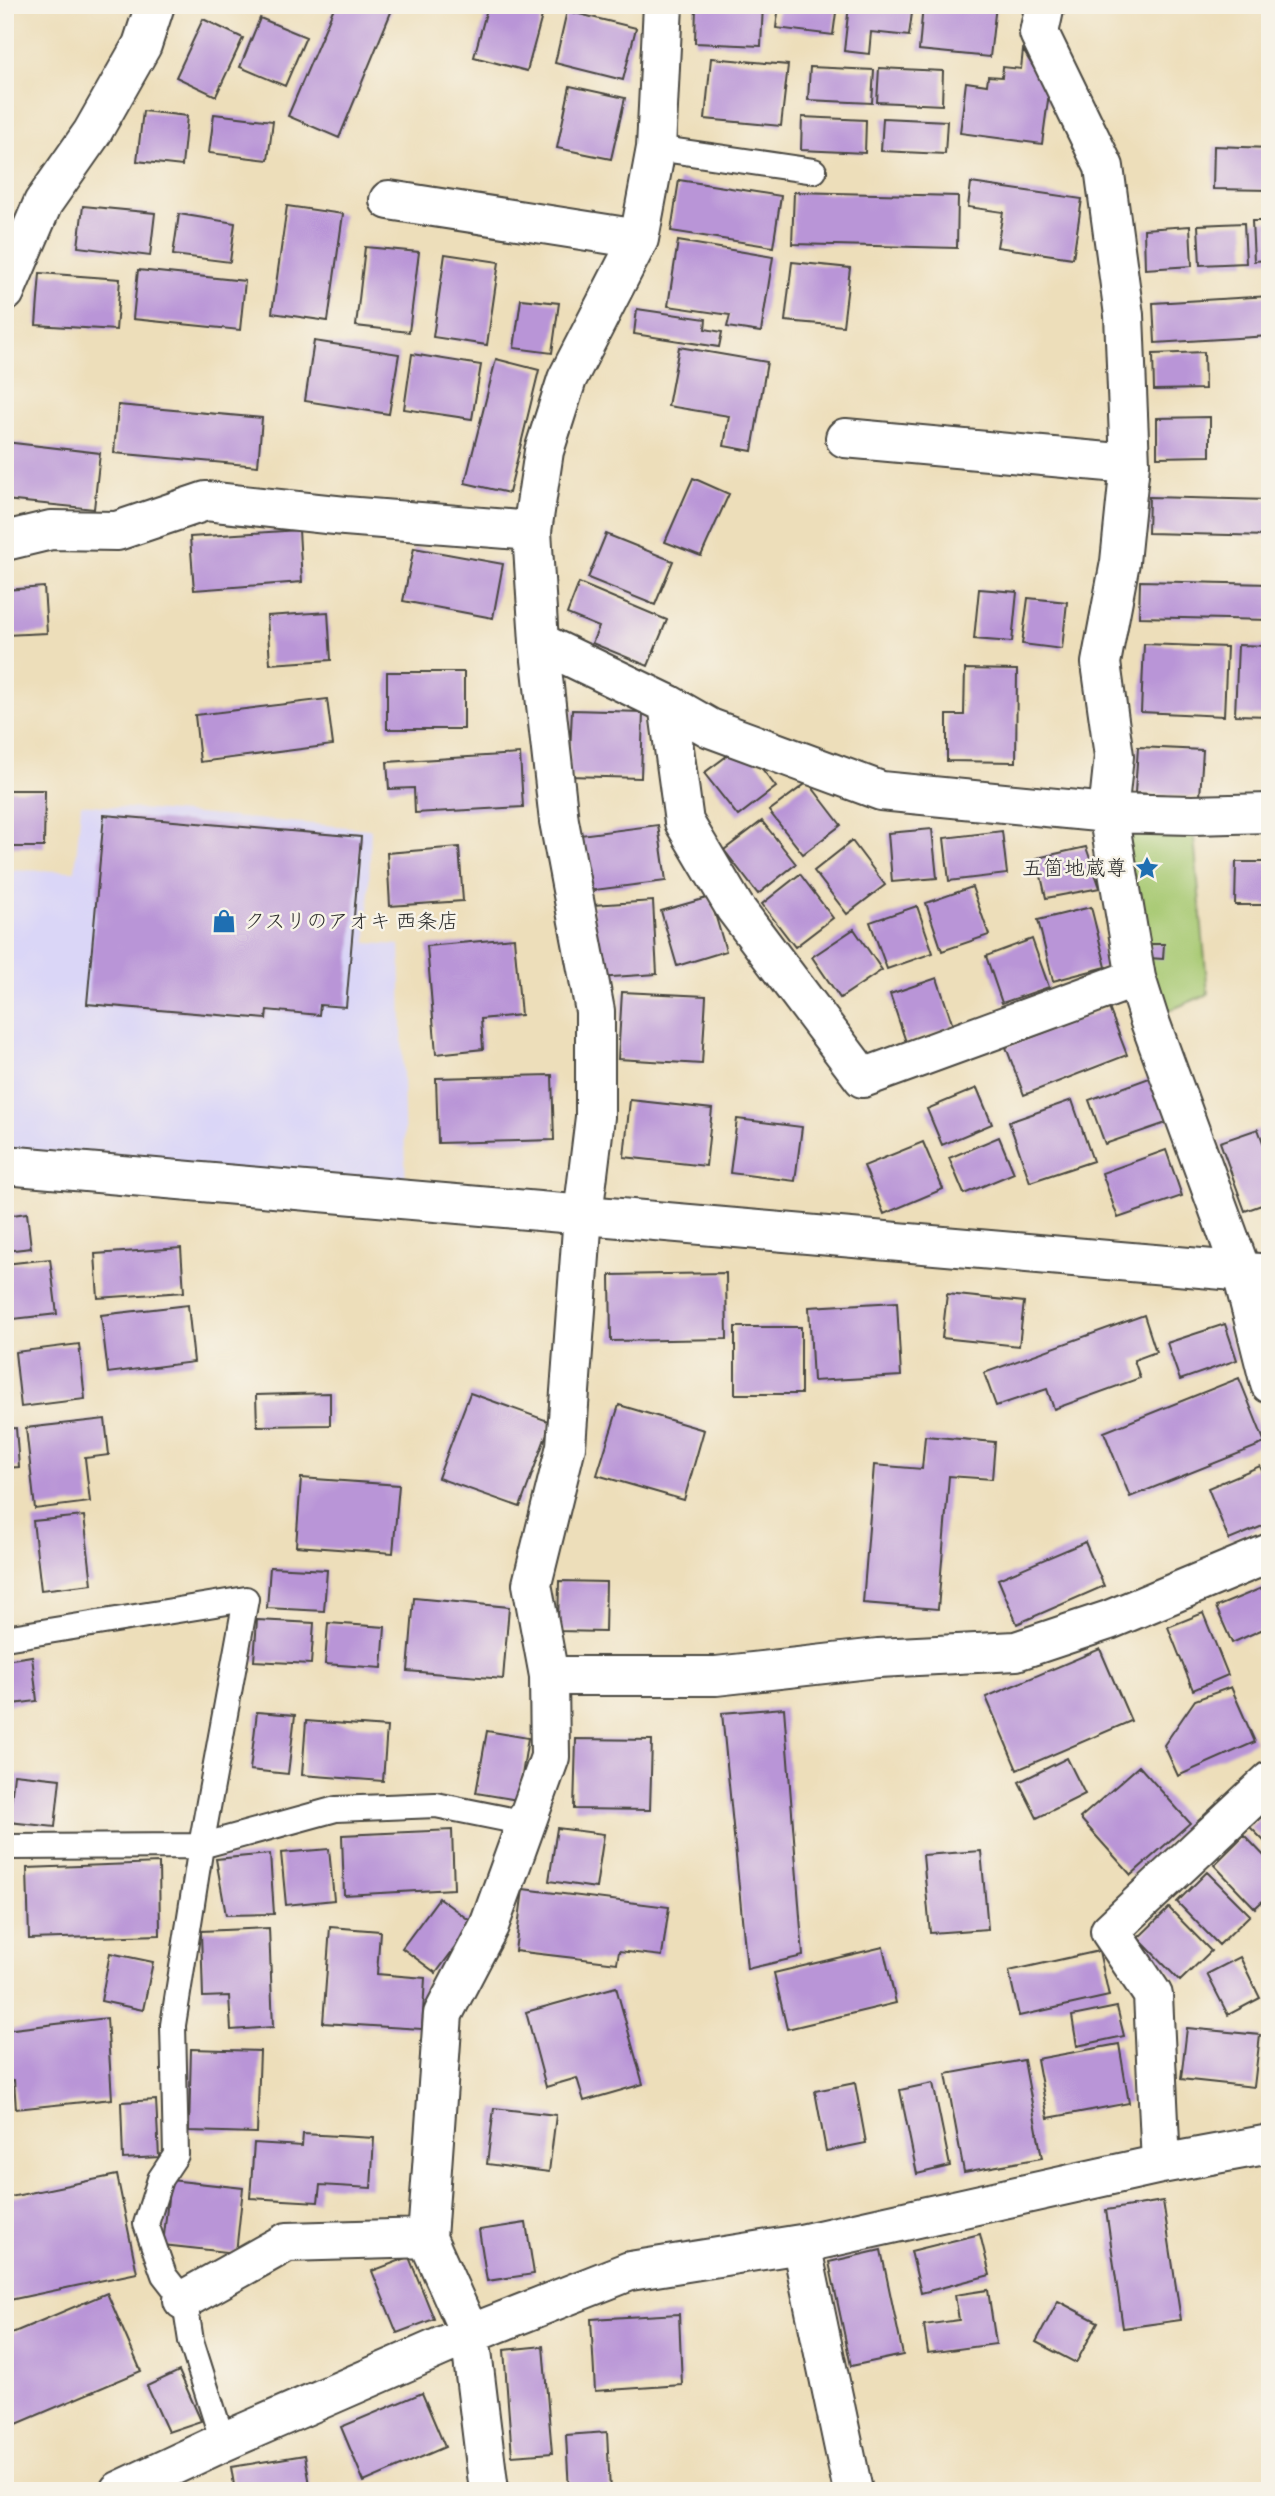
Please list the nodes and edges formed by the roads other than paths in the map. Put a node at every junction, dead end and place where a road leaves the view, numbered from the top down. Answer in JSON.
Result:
{"nodes":[{"id":1,"x":155,"y":5,"type":"edge"},
{"id":2,"x":663,"y":5,"type":"edge"},
{"id":3,"x":1045,"y":5,"type":"edge"},
{"id":4,"x":656,"y":148,"type":"junction"},
{"id":5,"x":814,"y":170,"type":"dead end"},
{"id":6,"x":389,"y":200,"type":"dead end"},
{"id":7,"x":639,"y":239,"type":"junction"},
{"id":8,"x":5,"y":292,"type":"edge"},
{"id":9,"x":845,"y":438,"type":"dead end"},
{"id":10,"x":1130,"y":464,"type":"junction"},
{"id":11,"x":532,"y":531,"type":"junction"},
{"id":12,"x":5,"y":541,"type":"edge"},
{"id":13,"x":539,"y":642,"type":"junction"},
{"id":14,"x":668,"y":704,"type":"junction"},
{"id":15,"x":1108,"y":813,"type":"junction"},
{"id":16,"x":1270,"y":813,"type":"edge"},
{"id":17,"x":1136,"y":978,"type":"junction"},
{"id":18,"x":5,"y":1165,"type":"edge"},
{"id":19,"x":583,"y":1215,"type":"junction"},
{"id":20,"x":1256,"y":1274,"type":"edge"},
{"id":21,"x":1270,"y":1384,"type":"edge"},
{"id":22,"x":1270,"y":1553,"type":"edge"},
{"id":23,"x":5,"y":1638,"type":"edge"},
{"id":24,"x":549,"y":1676,"type":"junction"},
{"id":25,"x":1270,"y":1781,"type":"edge"},
{"id":26,"x":526,"y":1823,"type":"junction"},
{"id":27,"x":201,"y":1846,"type":"junction"},
{"id":28,"x":5,"y":1847,"type":"edge"},
{"id":29,"x":1270,"y":2144,"type":"edge"},
{"id":30,"x":1161,"y":2164,"type":"junction"},
{"id":31,"x":427,"y":2238,"type":"junction"},
{"id":32,"x":801,"y":2244,"type":"junction"},
{"id":33,"x":183,"y":2300,"type":"junction"},
{"id":34,"x":470,"y":2334,"type":"junction"},
{"id":35,"x":223,"y":2442,"type":"junction"},
{"id":36,"x":119,"y":2491,"type":"edge"},
{"id":37,"x":489,"y":2491,"type":"edge"},
{"id":38,"x":853,"y":2491,"type":"edge"}],
"edges":[{"from":1,"to":8,"type":"street"},
{"from":2,"to":4,"type":"street"},
{"from":3,"to":10,"type":"street"},
{"from":4,"to":5,"type":"lane"},
{"from":4,"to":7,"type":"street"},
{"from":6,"to":7,"type":"street"},
{"from":7,"to":11,"type":"street"},
{"from":9,"to":10,"type":"street"},
{"from":10,"to":15,"type":"street"},
{"from":11,"to":12,"type":"street"},
{"from":11,"to":13,"type":"street"},
{"from":13,"to":14,"type":"street"},
{"from":13,"to":19,"type":"street"},
{"from":14,"to":15,"type":"street"},
{"from":14,"to":17,"type":"street"},
{"from":15,"to":16,"type":"street"},
{"from":15,"to":17,"type":"street"},
{"from":17,"to":20,"type":"street"},
{"from":18,"to":19,"type":"street"},
{"from":19,"to":20,"type":"street"},
{"from":19,"to":24,"type":"street"},
{"from":20,"to":21,"type":"street"},
{"from":22,"to":24,"type":"street"},
{"from":23,"to":27,"type":"lane"},
{"from":24,"to":26,"type":"street"},
{"from":25,"to":30,"type":"street"},
{"from":26,"to":27,"type":"lane"},
{"from":26,"to":31,"type":"street"},
{"from":27,"to":28,"type":"lane"},
{"from":27,"to":33,"type":"lane"},
{"from":29,"to":30,"type":"street"},
{"from":30,"to":32,"type":"street"},
{"from":31,"to":33,"type":"street"},
{"from":31,"to":34,"type":"street"},
{"from":32,"to":34,"type":"street"},
{"from":32,"to":38,"type":"street"},
{"from":33,"to":35,"type":"lane"},
{"from":34,"to":35,"type":"street"},
{"from":34,"to":37,"type":"street"},
{"from":35,"to":36,"type":"street"}]}
